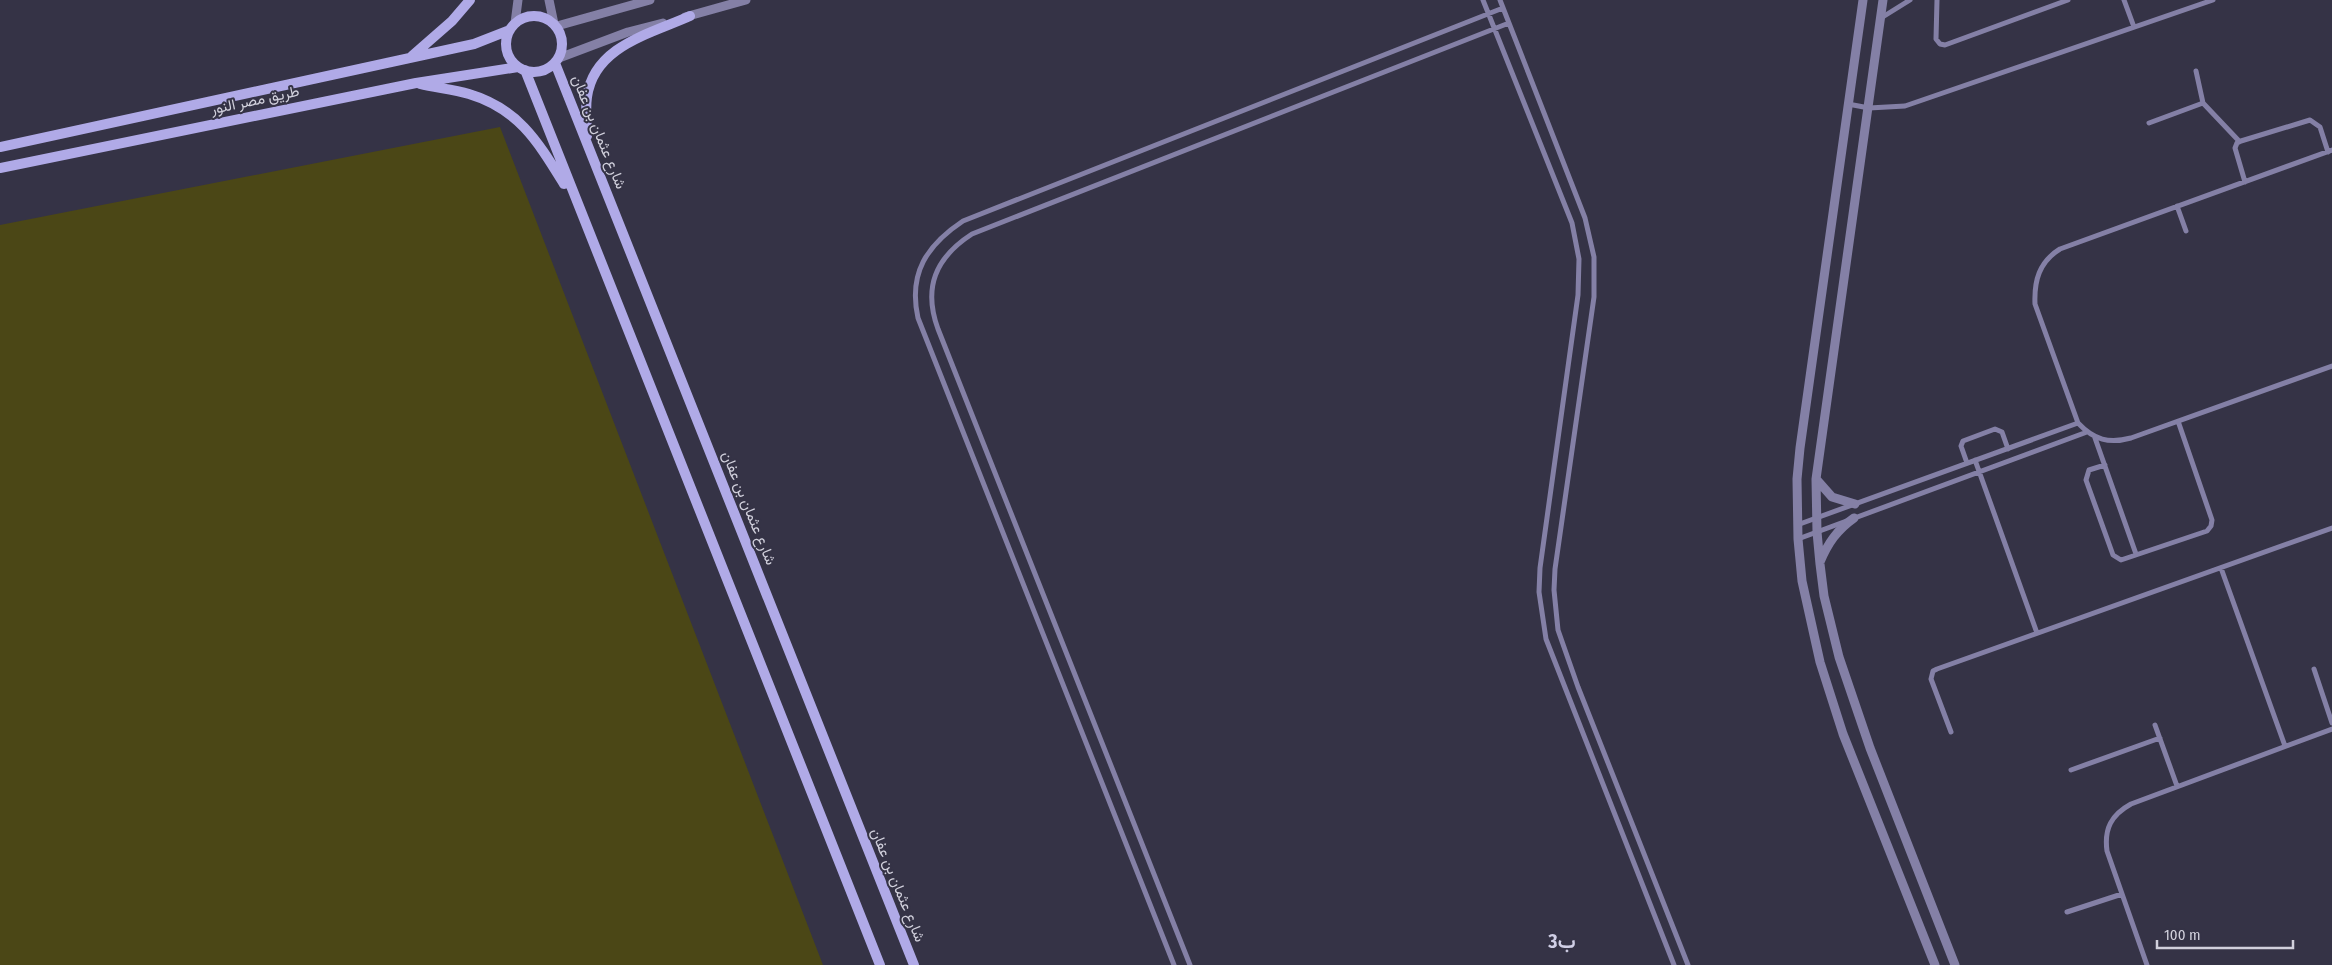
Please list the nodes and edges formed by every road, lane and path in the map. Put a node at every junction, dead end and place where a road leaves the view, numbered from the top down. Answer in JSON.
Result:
{"nodes":[{"id":1,"x":470,"y":0,"type":"edge"},
{"id":2,"x":518,"y":0,"type":"edge"},
{"id":3,"x":549,"y":0,"type":"edge"},
{"id":4,"x":650,"y":0,"type":"edge"},
{"id":5,"x":746,"y":0,"type":"edge"},
{"id":6,"x":1484,"y":0,"type":"edge"},
{"id":7,"x":1500,"y":0,"type":"edge"},
{"id":8,"x":1863,"y":0,"type":"edge"},
{"id":9,"x":1883,"y":0,"type":"edge"},
{"id":10,"x":1910,"y":0,"type":"edge"},
{"id":11,"x":1937,"y":0,"type":"edge"},
{"id":12,"x":2068,"y":0,"type":"edge"},
{"id":13,"x":2124,"y":0,"type":"edge"},
{"id":14,"x":2213,"y":0,"type":"edge"},
{"id":15,"x":1503,"y":8,"type":"junction"},
{"id":16,"x":1489,"y":14,"type":"junction"},
{"id":17,"x":690,"y":16,"type":"junction"},
{"id":18,"x":1880,"y":18,"type":"junction"},
{"id":19,"x":1509,"y":23,"type":"junction"},
{"id":20,"x":556,"y":25,"type":"junction"},
{"id":21,"x":512,"y":26,"type":"junction"},
{"id":22,"x":2134,"y":27,"type":"junction"},
{"id":23,"x":1495,"y":29,"type":"junction"},
{"id":24,"x":411,"y":57,"type":"junction"},
{"id":25,"x":557,"y":60,"type":"junction"},
{"id":26,"x":521,"y":68,"type":"junction"},
{"id":27,"x":2196,"y":72,"type":"dead end"},
{"id":28,"x":416,"y":83,"type":"junction"},
{"id":29,"x":2203,"y":103,"type":"junction"},
{"id":30,"x":1848,"y":104,"type":"junction"},
{"id":31,"x":1869,"y":108,"type":"junction"},
{"id":32,"x":2150,"y":123,"type":"dead end"},
{"id":33,"x":2239,"y":142,"type":"junction"},
{"id":34,"x":588,"y":144,"type":"junction"},
{"id":35,"x":0,"y":147,"type":"edge"},
{"id":36,"x":2330,"y":151,"type":"edge"},
{"id":37,"x":0,"y":168,"type":"edge"},
{"id":38,"x":2245,"y":182,"type":"junction"},
{"id":39,"x":577,"y":204,"type":"junction"},
{"id":40,"x":2177,"y":206,"type":"junction"},
{"id":41,"x":2186,"y":232,"type":"dead end"},
{"id":42,"x":2332,"y":366,"type":"edge"},
{"id":43,"x":2178,"y":421,"type":"junction"},
{"id":44,"x":2078,"y":423,"type":"junction"},
{"id":45,"x":2087,"y":432,"type":"junction"},
{"id":46,"x":2095,"y":438,"type":"junction"},
{"id":47,"x":2008,"y":448,"type":"junction"},
{"id":48,"x":1975,"y":460,"type":"junction"},
{"id":49,"x":1967,"y":464,"type":"junction"},
{"id":50,"x":2104,"y":465,"type":"junction"},
{"id":51,"x":1979,"y":472,"type":"junction"},
{"id":52,"x":1816,"y":479,"type":"junction"},
{"id":53,"x":1855,"y":504,"type":"junction"},
{"id":54,"x":1816,"y":518,"type":"junction"},
{"id":55,"x":1854,"y":518,"type":"junction"},
{"id":56,"x":1797,"y":525,"type":"junction"},
{"id":57,"x":2332,"y":528,"type":"edge"},
{"id":58,"x":1817,"y":532,"type":"junction"},
{"id":59,"x":1798,"y":539,"type":"junction"},
{"id":60,"x":2136,"y":554,"type":"junction"},
{"id":61,"x":1820,"y":564,"type":"junction"},
{"id":62,"x":2222,"y":568,"type":"junction"},
{"id":63,"x":2037,"y":633,"type":"junction"},
{"id":64,"x":2314,"y":669,"type":"dead end"},
{"id":65,"x":2332,"y":723,"type":"edge"},
{"id":66,"x":2155,"y":725,"type":"dead end"},
{"id":67,"x":2332,"y":729,"type":"edge"},
{"id":68,"x":1951,"y":732,"type":"dead end"},
{"id":69,"x":2160,"y":738,"type":"junction"},
{"id":70,"x":2285,"y":746,"type":"junction"},
{"id":71,"x":2071,"y":770,"type":"dead end"},
{"id":72,"x":2178,"y":786,"type":"junction"},
{"id":73,"x":2122,"y":894,"type":"junction"},
{"id":74,"x":2067,"y":912,"type":"dead end"},
{"id":75,"x":880,"y":965,"type":"edge"},
{"id":76,"x":914,"y":965,"type":"edge"},
{"id":77,"x":1174,"y":965,"type":"edge"},
{"id":78,"x":1190,"y":965,"type":"edge"},
{"id":79,"x":1674,"y":965,"type":"edge"},
{"id":80,"x":1688,"y":965,"type":"edge"},
{"id":81,"x":1935,"y":965,"type":"edge"},
{"id":82,"x":1955,"y":965,"type":"edge"},
{"id":83,"x":2147,"y":965,"type":"edge"}],
"edges":[{"from":1,"to":24,"type":"main road"},
{"from":2,"to":21,"type":"street"},
{"from":3,"to":20,"type":"street"},
{"from":4,"to":20,"type":"street"},
{"from":5,"to":17,"type":"street"},
{"from":6,"to":16,"type":"street"},
{"from":7,"to":15,"type":"street"},
{"from":8,"to":30,"type":"street"},
{"from":9,"to":18,"type":"street"},
{"from":10,"to":18,"type":"street"},
{"from":11,"to":12,"type":"street"},
{"from":13,"to":22,"type":"street"},
{"from":14,"to":22,"type":"street"},
{"from":15,"to":16,"type":"street"},
{"from":15,"to":19,"type":"street"},
{"from":16,"to":23,"type":"street"},
{"from":16,"to":77,"type":"street"},
{"from":17,"to":25,"type":"street"},
{"from":17,"to":34,"type":"main road"},
{"from":18,"to":31,"type":"street"},
{"from":19,"to":23,"type":"street"},
{"from":19,"to":80,"type":"street"},
{"from":20,"to":21,"type":"main road"},
{"from":20,"to":25,"type":"main road"},
{"from":21,"to":24,"type":"main road","name":"طريق مصر النور"},
{"from":21,"to":26,"type":"main road"},
{"from":22,"to":31,"type":"street"},
{"from":23,"to":78,"type":"street"},
{"from":23,"to":79,"type":"street"},
{"from":24,"to":35,"type":"main road","name":"طريق مصر النور"},
{"from":25,"to":26,"type":"main road"},
{"from":25,"to":34,"type":"main road","name":"شارع عثمان بن عفان"},
{"from":26,"to":28,"type":"main road","name":"طريق مصر النور"},
{"from":26,"to":39,"type":"main road"},
{"from":27,"to":29,"type":"street"},
{"from":28,"to":37,"type":"main road","name":"طريق مصر النور"},
{"from":28,"to":39,"type":"main road"},
{"from":29,"to":32,"type":"street"},
{"from":29,"to":33,"type":"street"},
{"from":30,"to":31,"type":"street"},
{"from":30,"to":56,"type":"street"},
{"from":31,"to":52,"type":"street"},
{"from":33,"to":36,"type":"street"},
{"from":33,"to":38,"type":"street"},
{"from":34,"to":76,"type":"main road","name":"شارع عثمان بن عفان"},
{"from":36,"to":38,"type":"street"},
{"from":38,"to":40,"type":"street"},
{"from":39,"to":75,"type":"main road"},
{"from":40,"to":41,"type":"street"},
{"from":40,"to":44,"type":"street"},
{"from":42,"to":43,"type":"street"},
{"from":43,"to":46,"type":"street"},
{"from":43,"to":60,"type":"street"},
{"from":44,"to":45,"type":"street"},
{"from":44,"to":47,"type":"street"},
{"from":45,"to":46,"type":"street"},
{"from":45,"to":51,"type":"street"},
{"from":46,"to":50,"type":"street"},
{"from":47,"to":48,"type":"street"},
{"from":47,"to":49,"type":"street"},
{"from":48,"to":49,"type":"street"},
{"from":48,"to":51,"type":"street"},
{"from":49,"to":53,"type":"street"},
{"from":50,"to":60,"type":"street"},
{"from":50,"to":60,"type":"street"},
{"from":51,"to":55,"type":"street"},
{"from":51,"to":63,"type":"street"},
{"from":52,"to":53,"type":"street"},
{"from":52,"to":54,"type":"street"},
{"from":53,"to":54,"type":"street"},
{"from":54,"to":56,"type":"street"},
{"from":54,"to":58,"type":"street"},
{"from":55,"to":58,"type":"street"},
{"from":55,"to":61,"type":"street"},
{"from":56,"to":59,"type":"street"},
{"from":57,"to":62,"type":"street"},
{"from":58,"to":59,"type":"street"},
{"from":58,"to":61,"type":"street"},
{"from":59,"to":81,"type":"street"},
{"from":61,"to":82,"type":"street"},
{"from":62,"to":63,"type":"street"},
{"from":62,"to":70,"type":"street"},
{"from":63,"to":68,"type":"street"},
{"from":64,"to":65,"type":"street"},
{"from":66,"to":69,"type":"street"},
{"from":67,"to":70,"type":"street"},
{"from":69,"to":71,"type":"street"},
{"from":69,"to":72,"type":"street"},
{"from":70,"to":72,"type":"street"},
{"from":72,"to":73,"type":"street"},
{"from":73,"to":74,"type":"street"},
{"from":73,"to":83,"type":"street"}]}
